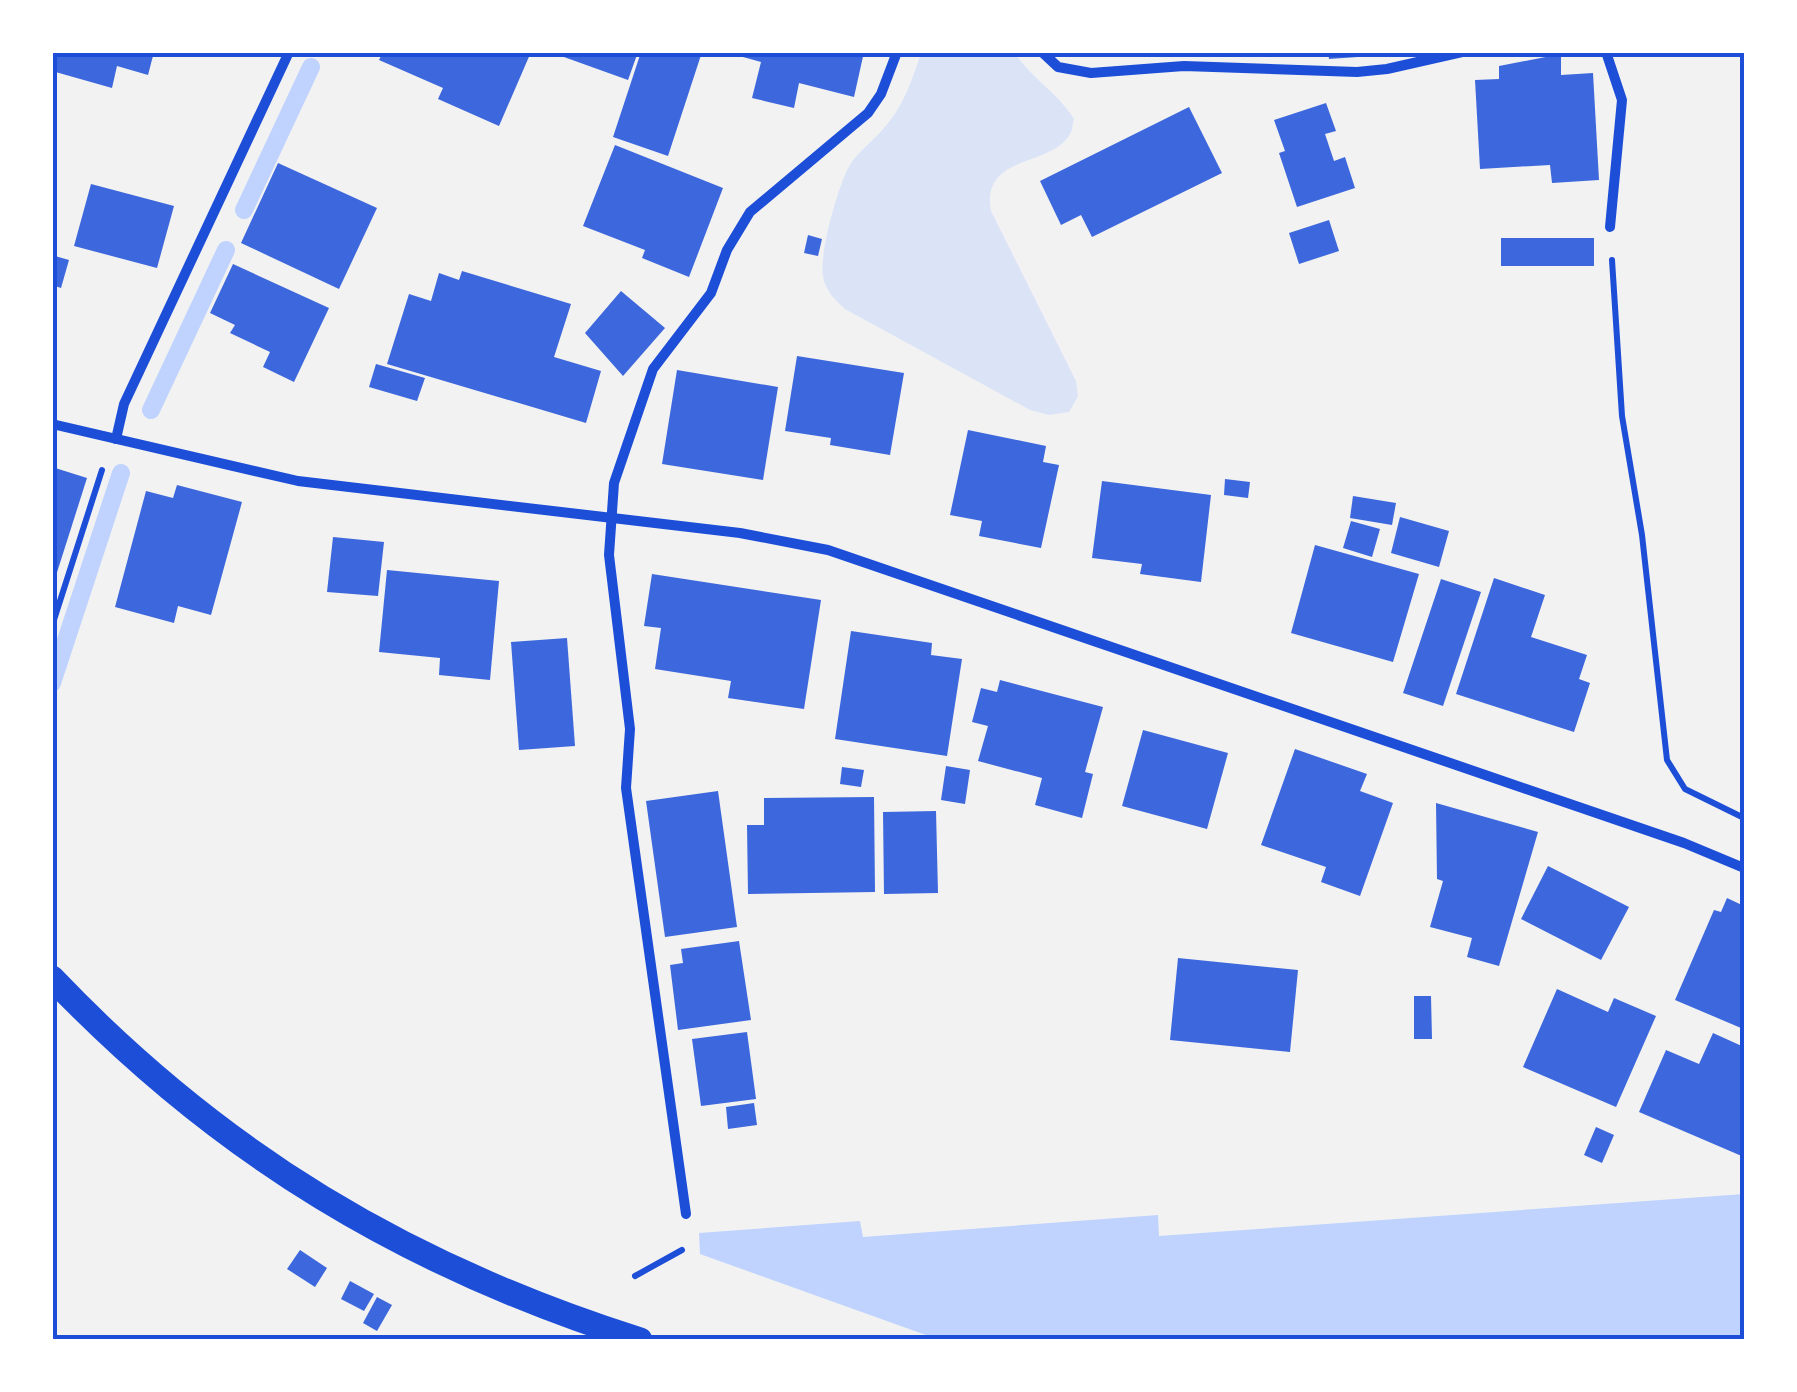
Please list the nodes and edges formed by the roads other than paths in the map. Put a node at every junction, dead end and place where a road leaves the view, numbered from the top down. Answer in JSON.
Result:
{"nodes":[{"id":1,"x":289,"y":52,"type":"edge"},
{"id":2,"x":897,"y":52,"type":"edge"},
{"id":3,"x":1042,"y":52,"type":"edge"},
{"id":4,"x":1462,"y":52,"type":"edge"},
{"id":5,"x":1606,"y":52,"type":"edge"},
{"id":6,"x":1610,"y":226,"type":"road end"},
{"id":7,"x":52,"y":424,"type":"edge"},
{"id":8,"x":113,"y":438,"type":"junction"},
{"id":9,"x":612,"y":519,"type":"junction"},
{"id":10,"x":1744,"y":868,"type":"edge"},
{"id":11,"x":52,"y":978,"type":"edge"},
{"id":12,"x":686,"y":1214,"type":"dead end"},
{"id":13,"x":640,"y":1340,"type":"edge"}],
"edges":[{"from":1,"to":8,"type":"street"},
{"from":2,"to":9,"type":"street"},
{"from":3,"to":4,"type":"street"},
{"from":5,"to":6,"type":"street"},
{"from":7,"to":8,"type":"street"},
{"from":8,"to":9,"type":"street"},
{"from":9,"to":10,"type":"street"},
{"from":9,"to":12,"type":"street"},
{"from":11,"to":13,"type":"main road"}]}
